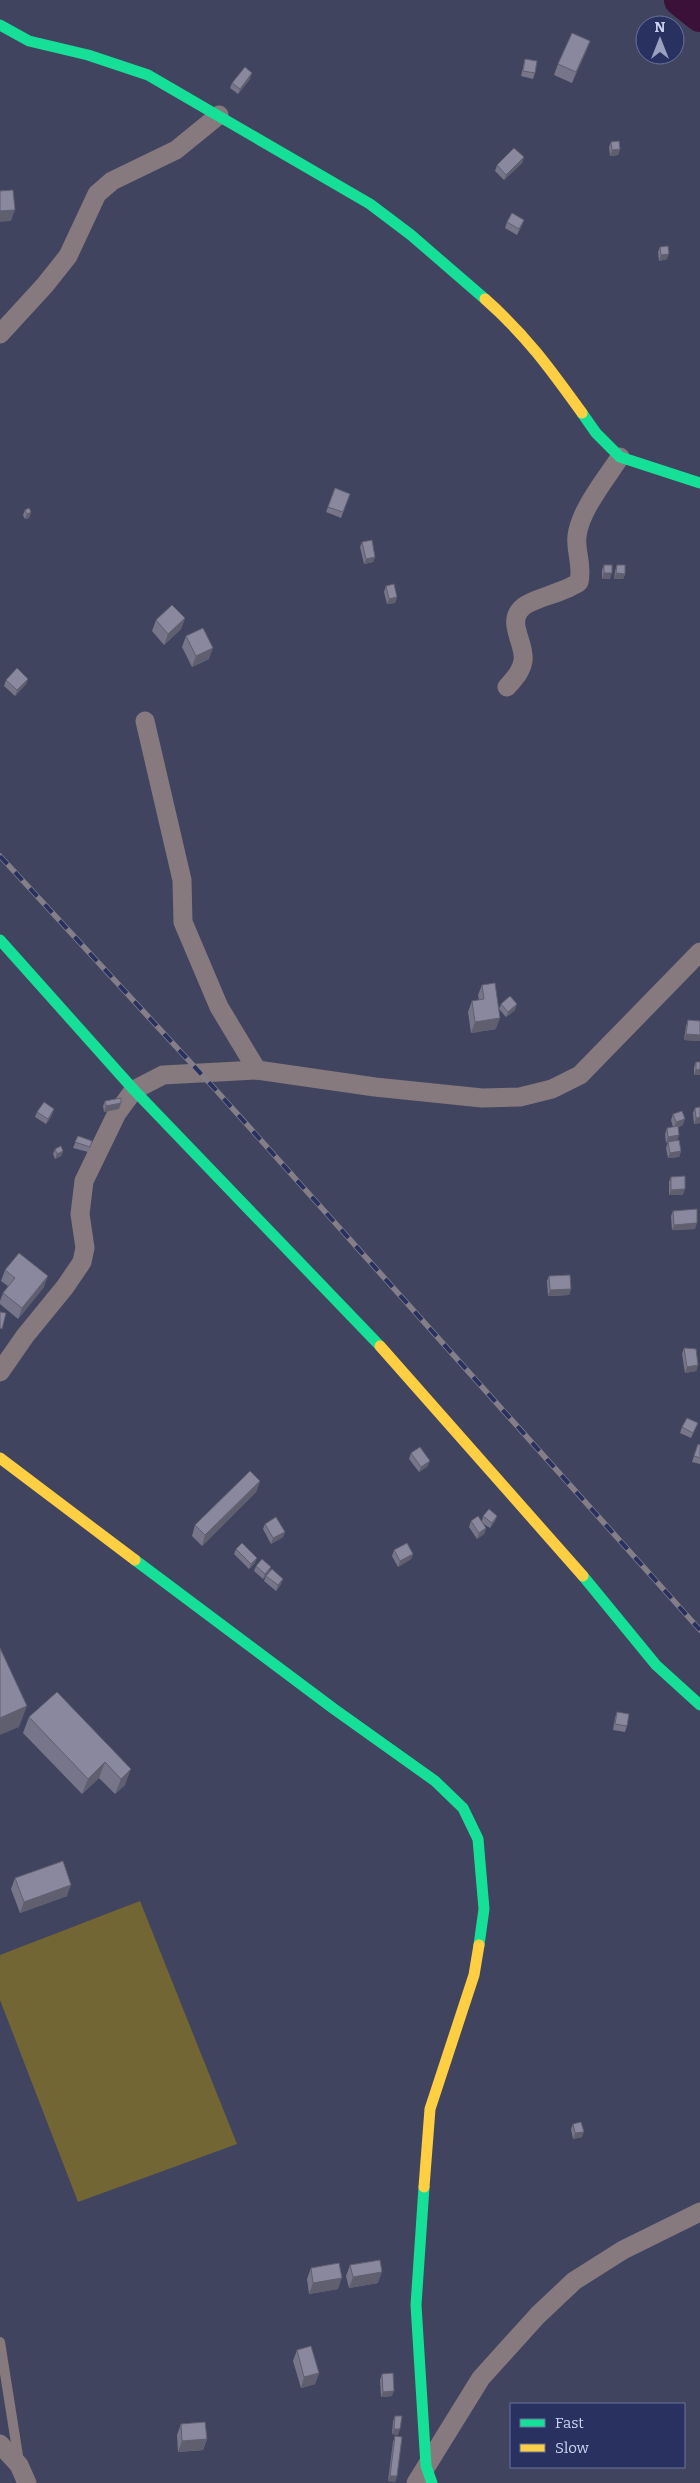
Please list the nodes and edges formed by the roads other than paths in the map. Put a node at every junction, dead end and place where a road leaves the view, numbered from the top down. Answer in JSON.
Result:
{"nodes":[{"id":1,"x":0,"y":25,"type":"edge"},
{"id":2,"x":219,"y":115,"type":"junction"},
{"id":3,"x":0,"y":334,"type":"edge"},
{"id":4,"x":620,"y":457,"type":"junction"},
{"id":5,"x":700,"y":483,"type":"edge"},
{"id":6,"x":507,"y":687,"type":"dead end"},
{"id":7,"x":145,"y":721,"type":"dead end"},
{"id":8,"x":0,"y":940,"type":"edge"},
{"id":9,"x":700,"y":952,"type":"edge"},
{"id":10,"x":257,"y":1070,"type":"junction"},
{"id":11,"x":134,"y":1090,"type":"junction"},
{"id":12,"x":0,"y":1372,"type":"edge"},
{"id":13,"x":0,"y":1458,"type":"edge"},
{"id":14,"x":700,"y":1705,"type":"edge"},
{"id":15,"x":700,"y":2212,"type":"edge"},
{"id":16,"x":0,"y":2342,"type":"edge"},
{"id":17,"x":0,"y":2444,"type":"edge"},
{"id":18,"x":19,"y":2465,"type":"junction"},
{"id":19,"x":429,"y":2474,"type":"edge"},
{"id":20,"x":27,"y":2483,"type":"edge"},
{"id":21,"x":416,"y":2483,"type":"edge"}],
"edges":[{"from":1,"to":2,"type":"street"},
{"from":2,"to":3,"type":"street"},
{"from":2,"to":4,"type":"street"},
{"from":4,"to":5,"type":"street"},
{"from":4,"to":6,"type":"street"},
{"from":7,"to":10,"type":"street"},
{"from":8,"to":11,"type":"street"},
{"from":9,"to":10,"type":"street"},
{"from":10,"to":11,"type":"street"},
{"from":11,"to":12,"type":"street"},
{"from":11,"to":14,"type":"street"},
{"from":13,"to":19,"type":"street"},
{"from":15,"to":19,"type":"street"},
{"from":16,"to":18,"type":"lane"},
{"from":17,"to":18,"type":"street"},
{"from":18,"to":20,"type":"street"},
{"from":19,"to":21,"type":"street"}]}
